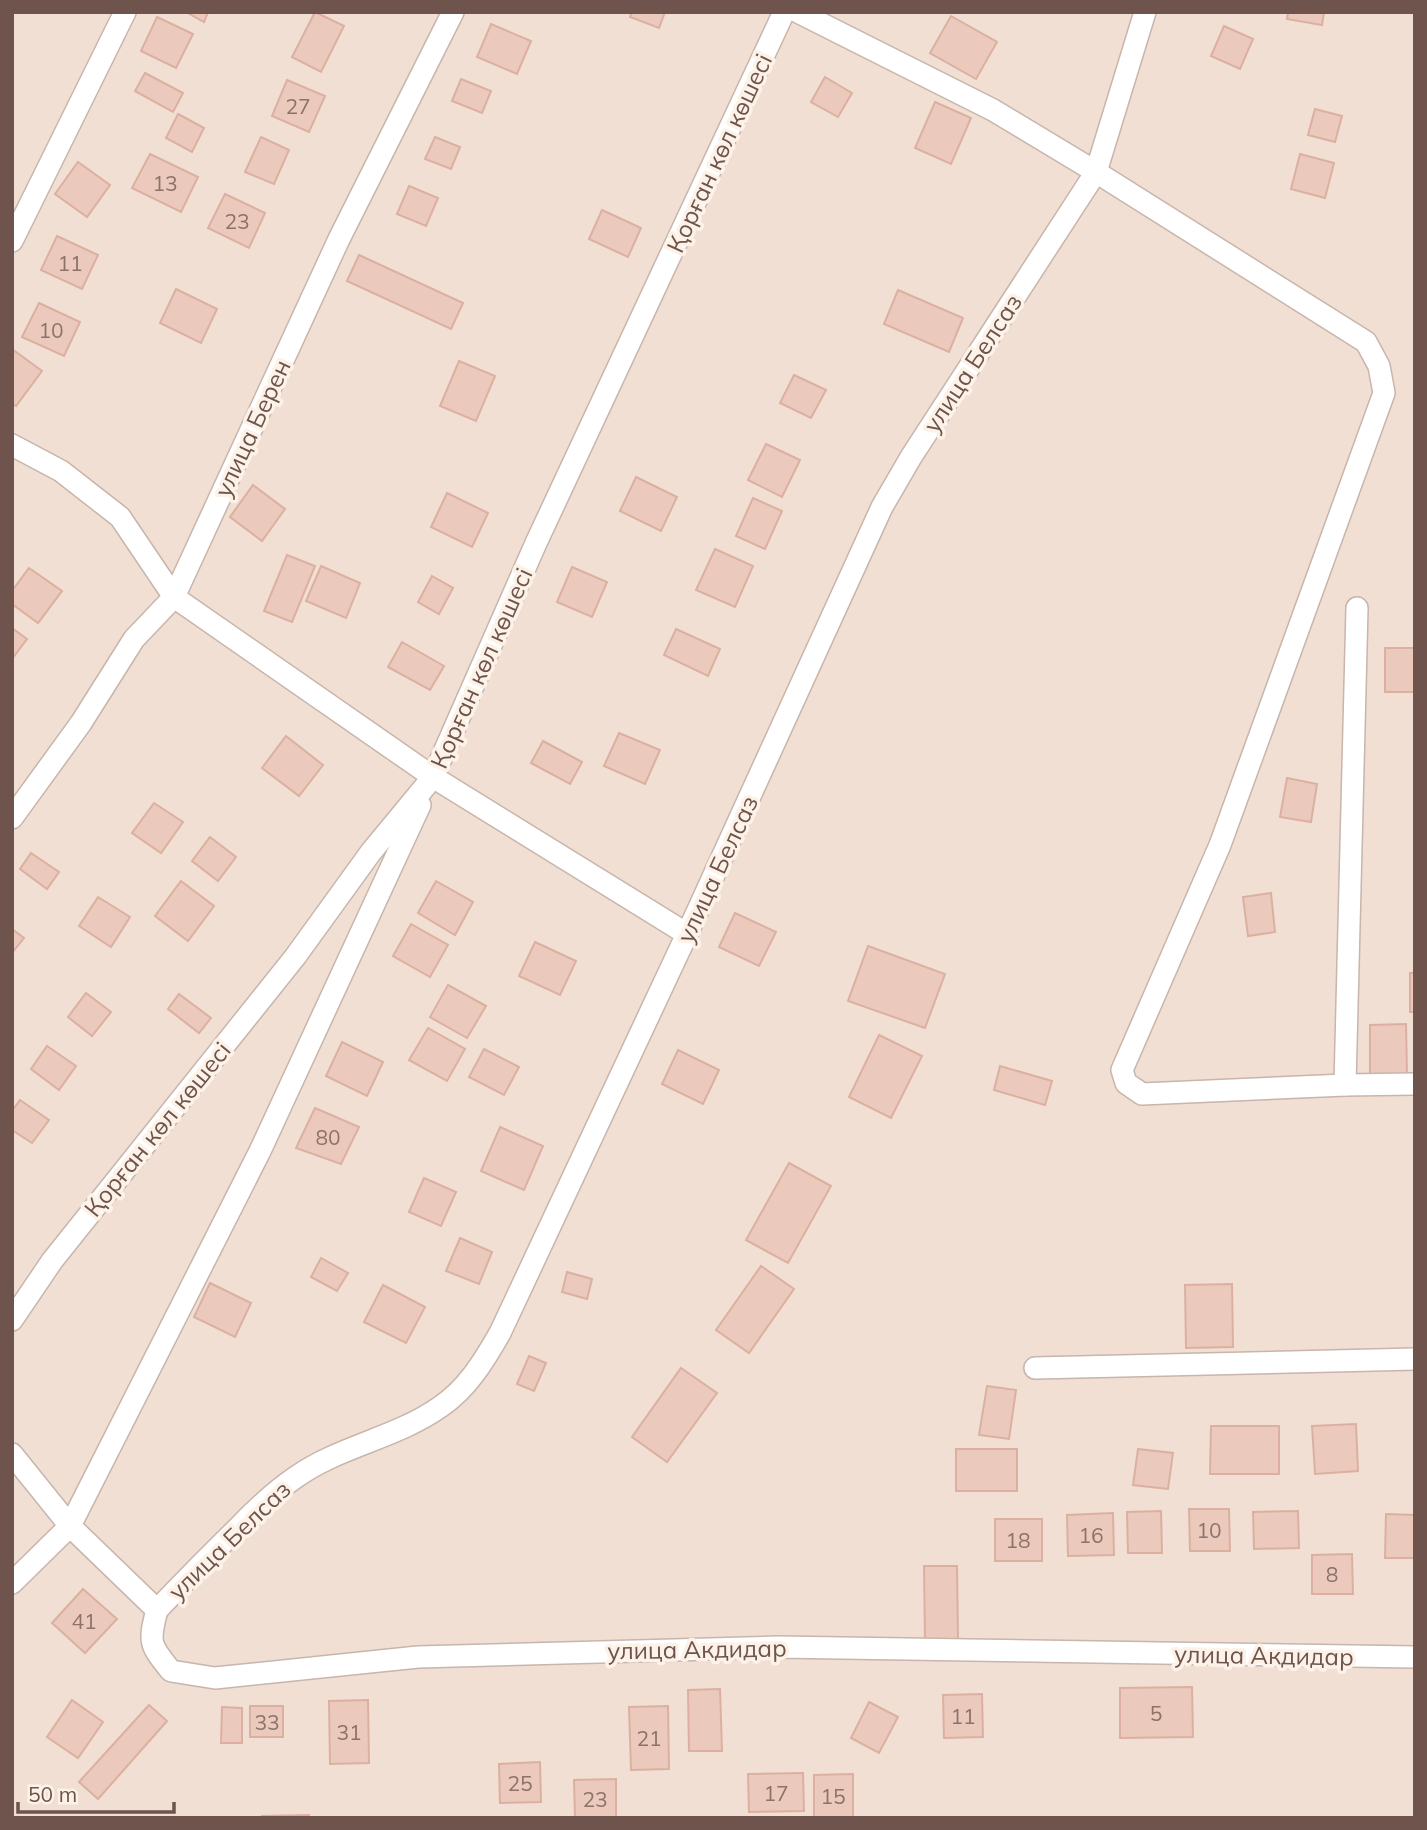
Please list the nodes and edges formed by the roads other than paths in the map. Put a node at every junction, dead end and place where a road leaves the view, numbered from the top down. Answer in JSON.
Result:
{"nodes":[{"id":1,"x":124,"y":12,"type":"edge"},
{"id":2,"x":453,"y":12,"type":"edge"},
{"id":3,"x":784,"y":12,"type":"edge"},
{"id":4,"x":798,"y":12,"type":"edge"},
{"id":5,"x":1145,"y":12,"type":"edge"},
{"id":6,"x":1096,"y":172,"type":"junction"},
{"id":7,"x":12,"y":241,"type":"edge"},
{"id":8,"x":12,"y":445,"type":"edge"},
{"id":9,"x":174,"y":597,"type":"junction"},
{"id":10,"x":1357,"y":608,"type":"dead end"},
{"id":11,"x":433,"y":777,"type":"junction"},
{"id":12,"x":12,"y":818,"type":"edge"},
{"id":13,"x":687,"y":934,"type":"junction"},
{"id":14,"x":1345,"y":1084,"type":"junction"},
{"id":15,"x":1415,"y":1084,"type":"edge"},
{"id":16,"x":12,"y":1320,"type":"edge"},
{"id":17,"x":1415,"y":1359,"type":"edge"},
{"id":18,"x":1035,"y":1368,"type":"dead end"},
{"id":19,"x":12,"y":1454,"type":"edge"},
{"id":20,"x":70,"y":1526,"type":"junction"},
{"id":21,"x":12,"y":1583,"type":"edge"},
{"id":22,"x":156,"y":1610,"type":"junction"},
{"id":23,"x":1415,"y":1657,"type":"edge"}],
"edges":[{"from":1,"to":7,"type":"street"},
{"from":2,"to":9,"type":"street","name":"улица Берен"},
{"from":3,"to":11,"type":"street","name":"Қорған көл көшесі"},
{"from":4,"to":6,"type":"street"},
{"from":5,"to":6,"type":"street","name":"улица Белсаз"},
{"from":6,"to":13,"type":"street","name":"улица Белсаз"},
{"from":6,"to":14,"type":"street"},
{"from":8,"to":9,"type":"street"},
{"from":9,"to":11,"type":"street"},
{"from":9,"to":12,"type":"street","name":"улица Берен"},
{"from":10,"to":14,"type":"street"},
{"from":11,"to":13,"type":"street"},
{"from":11,"to":16,"type":"street","name":"Қорған көл көшесі"},
{"from":11,"to":20,"type":"street"},
{"from":13,"to":22,"type":"street","name":"улица Белсаз"},
{"from":14,"to":15,"type":"street"},
{"from":17,"to":18,"type":"street"},
{"from":19,"to":20,"type":"street"},
{"from":20,"to":21,"type":"street"},
{"from":20,"to":22,"type":"street"},
{"from":22,"to":23,"type":"street","name":"улица Акдидар"}]}
